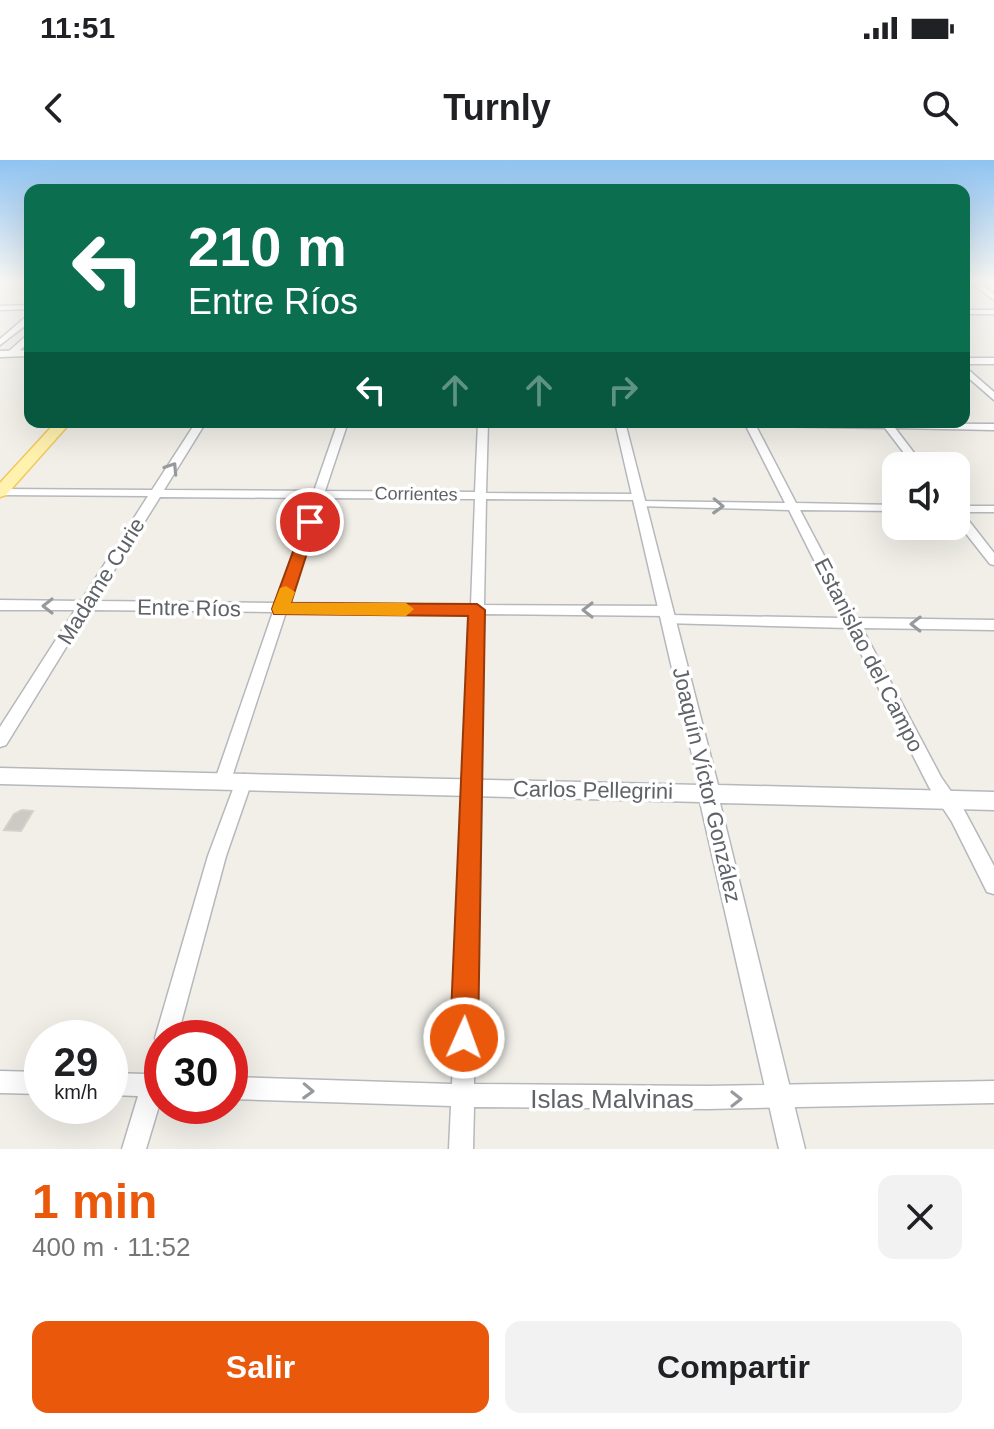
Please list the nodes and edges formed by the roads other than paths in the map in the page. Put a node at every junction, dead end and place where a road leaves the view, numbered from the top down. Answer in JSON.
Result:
{"nodes":[{"id":1,"x":19,"y":327,"type":"edge"},
{"id":2,"x":24,"y":341,"type":"edge"},
{"id":3,"x":0,"y":343,"type":"edge"},
{"id":4,"x":6,"y":354,"type":"edge"},
{"id":5,"x":970,"y":361,"type":"edge"},
{"id":6,"x":994,"y":361,"type":"edge"},
{"id":7,"x":970,"y":375,"type":"edge"},
{"id":8,"x":994,"y":397,"type":"edge"},
{"id":9,"x":970,"y":426,"type":"edge"},
{"id":10,"x":994,"y":427,"type":"edge"},
{"id":11,"x":59,"y":428,"type":"edge"},
{"id":12,"x":197,"y":428,"type":"edge"},
{"id":13,"x":341,"y":428,"type":"edge"},
{"id":14,"x":483,"y":428,"type":"edge"},
{"id":15,"x":621,"y":428,"type":"edge"},
{"id":16,"x":752,"y":428,"type":"edge"},
{"id":17,"x":889,"y":428,"type":"edge"},
{"id":18,"x":908,"y":452,"type":"edge"},
{"id":19,"x":0,"y":492,"type":"edge"},
{"id":20,"x":156,"y":493,"type":"junction"},
{"id":21,"x":320,"y":493,"type":"junction"},
{"id":22,"x":480,"y":495,"type":"junction"},
{"id":23,"x":639,"y":501,"type":"junction"},
{"id":24,"x":793,"y":508,"type":"junction"},
{"id":25,"x":882,"y":508,"type":"edge"},
{"id":26,"x":994,"y":509,"type":"edge"},
{"id":27,"x":970,"y":510,"type":"edge"},
{"id":28,"x":970,"y":529,"type":"edge"},
{"id":29,"x":994,"y":561,"type":"edge"},
{"id":30,"x":0,"y":605,"type":"edge"},
{"id":31,"x":86,"y":606,"type":"junction"},
{"id":32,"x":280,"y":609,"type":"junction"},
{"id":33,"x":477,"y":610,"type":"junction"},
{"id":34,"x":667,"y":616,"type":"junction"},
{"id":35,"x":854,"y":624,"type":"junction"},
{"id":36,"x":994,"y":625,"type":"edge"},
{"id":37,"x":0,"y":740,"type":"edge"},
{"id":38,"x":223,"y":780,"type":"junction"},
{"id":39,"x":3,"y":781,"type":"edge"},
{"id":40,"x":244,"y":781,"type":"junction"},
{"id":41,"x":473,"y":787,"type":"junction"},
{"id":42,"x":709,"y":792,"type":"junction"},
{"id":43,"x":948,"y":800,"type":"junction"},
{"id":44,"x":994,"y":801,"type":"edge"},
{"id":45,"x":994,"y":885,"type":"edge"},
{"id":46,"x":171,"y":1020,"type":"edge"},
{"id":47,"x":0,"y":1082,"type":"edge"},
{"id":48,"x":24,"y":1083,"type":"edge"},
{"id":49,"x":248,"y":1089,"type":"edge"},
{"id":50,"x":994,"y":1092,"type":"edge"},
{"id":51,"x":463,"y":1098,"type":"junction"},
{"id":52,"x":780,"y":1099,"type":"junction"},
{"id":53,"x":144,"y":1121,"type":"edge"},
{"id":54,"x":134,"y":1149,"type":"edge"},
{"id":55,"x":461,"y":1149,"type":"edge"},
{"id":56,"x":792,"y":1149,"type":"edge"}],
"edges":[{"from":1,"to":3,"type":"street"},
{"from":2,"to":4,"type":"street"},
{"from":5,"to":6,"type":"main road"},
{"from":7,"to":8,"type":"street"},
{"from":9,"to":10,"type":"street"},
{"from":11,"to":19,"type":"main road"},
{"from":20,"to":12,"type":"street","name":"Madame Curie","one_way":true},
{"from":13,"to":21,"type":"street"},
{"from":14,"to":22,"type":"street"},
{"from":15,"to":23,"type":"street","name":"Joaquín Víctor González"},
{"from":16,"to":24,"type":"street","name":"Estanislao del Campo"},
{"from":17,"to":18,"type":"street"},
{"from":19,"to":20,"type":"street","name":"Corrientes"},
{"from":20,"to":21,"type":"street","name":"Corrientes"},
{"from":20,"to":31,"type":"street","name":"Madame Curie"},
{"from":21,"to":22,"type":"street","name":"Corrientes"},
{"from":21,"to":32,"type":"street"},
{"from":22,"to":23,"type":"street","name":"Corrientes"},
{"from":22,"to":33,"type":"street"},
{"from":23,"to":24,"type":"street","name":"Corrientes","one_way":true},
{"from":23,"to":34,"type":"street","name":"Joaquín Víctor González"},
{"from":24,"to":25,"type":"street","name":"Corrientes"},
{"from":24,"to":35,"type":"street","name":"Estanislao del Campo"},
{"from":26,"to":27,"type":"street"},
{"from":28,"to":29,"type":"street"},
{"from":31,"to":30,"type":"street","name":"Entre Ríos","one_way":true},
{"from":31,"to":32,"type":"street","name":"Entre Ríos"},
{"from":31,"to":37,"type":"street","name":"Madame Curie"},
{"from":32,"to":33,"type":"street","name":"Entre Ríos"},
{"from":32,"to":38,"type":"street"},
{"from":34,"to":33,"type":"street","name":"Entre Ríos","one_way":true},
{"from":33,"to":41,"type":"street"},
{"from":34,"to":35,"type":"street","name":"Entre Ríos"},
{"from":34,"to":42,"type":"street","name":"Joaquín Víctor González"},
{"from":36,"to":35,"type":"street","name":"Entre Ríos","one_way":true},
{"from":35,"to":43,"type":"street","name":"Estanislao del Campo"},
{"from":38,"to":39,"type":"street","name":"Carlos Pellegrini"},
{"from":38,"to":40,"type":"street","name":"Carlos Pellegrini"},
{"from":40,"to":41,"type":"street","name":"Carlos Pellegrini"},
{"from":40,"to":46,"type":"street"},
{"from":41,"to":42,"type":"street","name":"Carlos Pellegrini"},
{"from":41,"to":51,"type":"street"},
{"from":42,"to":43,"type":"street","name":"Carlos Pellegrini"},
{"from":42,"to":52,"type":"street","name":"Joaquín Víctor González"},
{"from":43,"to":44,"type":"street","name":"Carlos Pellegrini"},
{"from":43,"to":45,"type":"street","name":"Estanislao del Campo"},
{"from":47,"to":48,"type":"street"},
{"from":49,"to":51,"type":"street","name":"Islas Malvinas","one_way":true},
{"from":50,"to":52,"type":"street","name":"Islas Malvinas"},
{"from":51,"to":52,"type":"street","name":"Islas Malvinas","one_way":true},
{"from":51,"to":55,"type":"street"},
{"from":52,"to":56,"type":"street","name":"Joaquín Víctor González"},
{"from":53,"to":54,"type":"street"}]}
